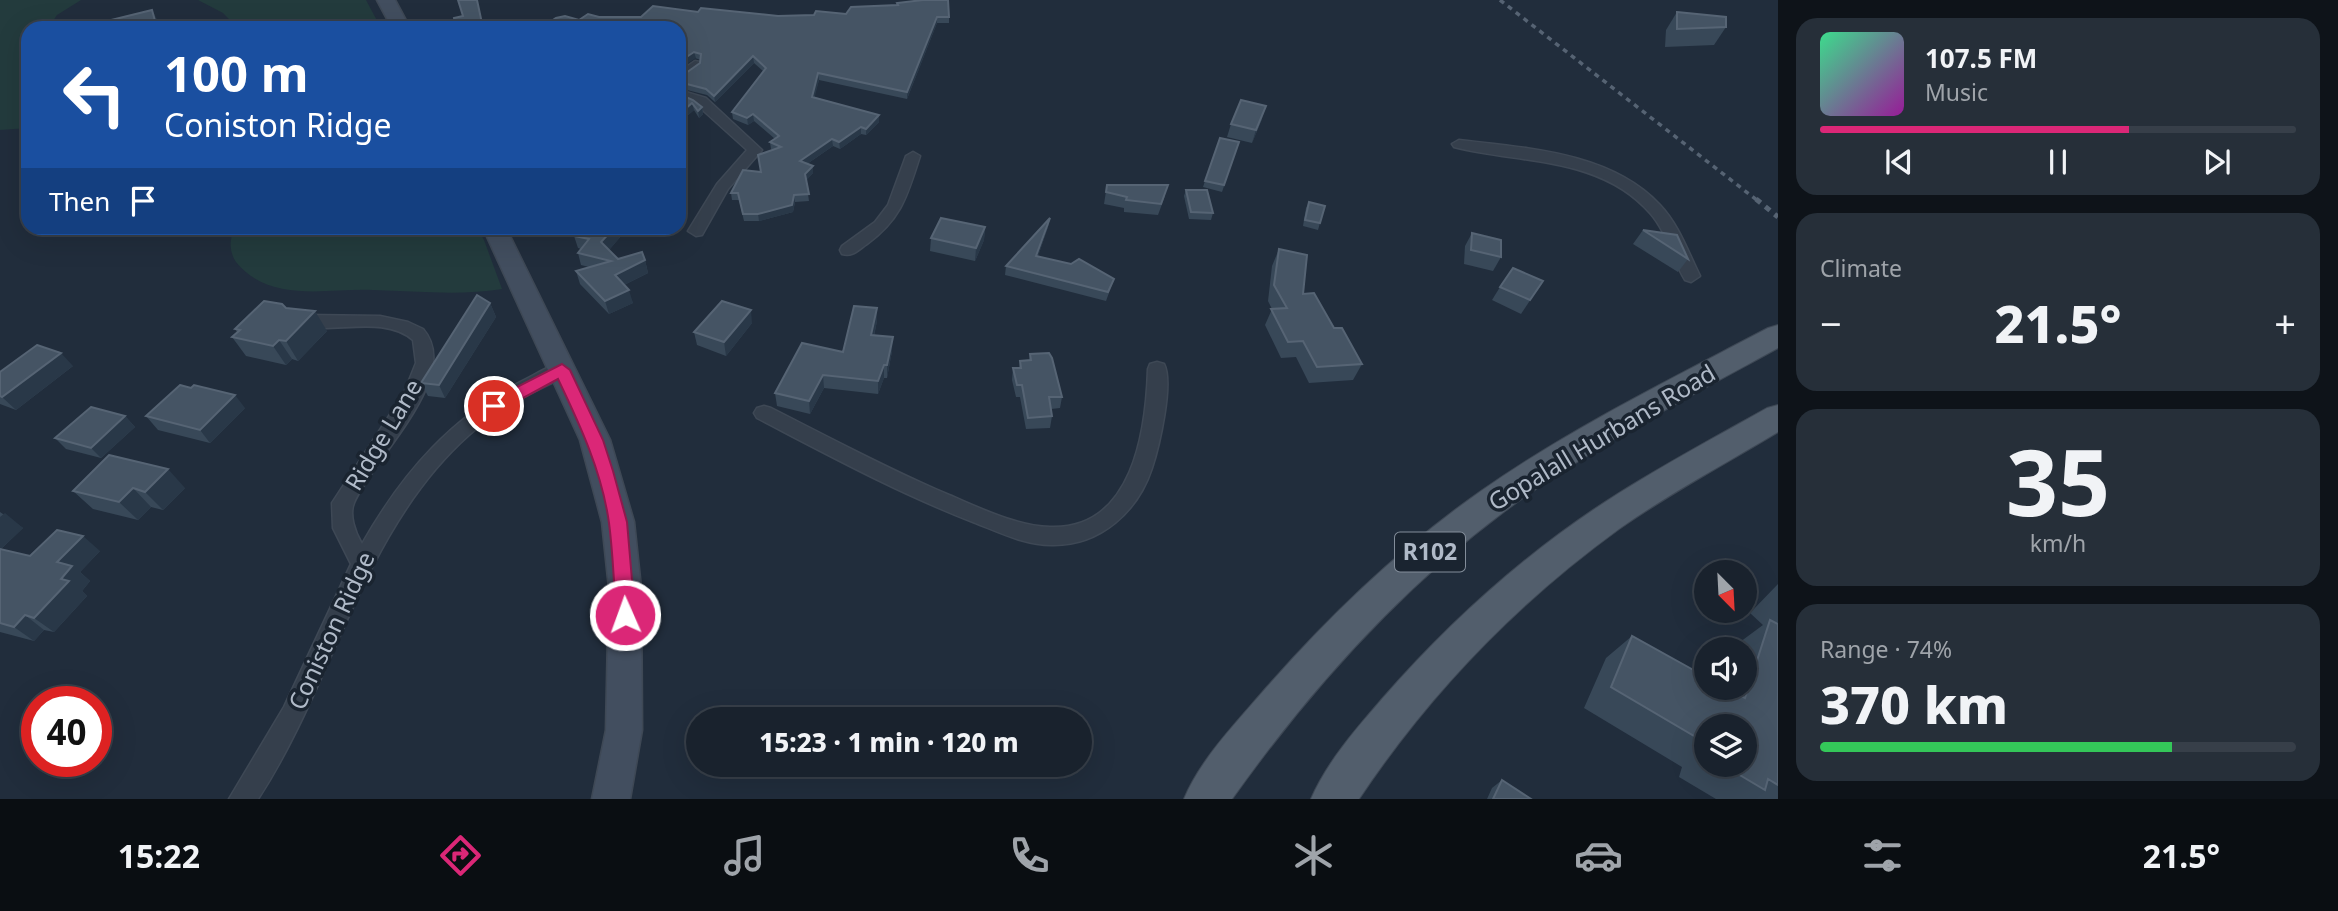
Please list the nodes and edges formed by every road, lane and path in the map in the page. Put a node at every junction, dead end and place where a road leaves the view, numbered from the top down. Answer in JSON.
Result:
{"nodes":[{"id":1,"x":386,"y":0,"type":"edge"},
{"id":2,"x":397,"y":21,"type":"edge"},
{"id":3,"x":695,"y":65,"type":"edge"},
{"id":4,"x":686,"y":73,"type":"edge"},
{"id":5,"x":686,"y":96,"type":"edge"},
{"id":6,"x":1459,"y":144,"type":"dead end"},
{"id":7,"x":913,"y":156,"type":"dead end"},
{"id":8,"x":1575,"y":164,"type":"joint"},
{"id":9,"x":696,"y":232,"type":"dead end"},
{"id":10,"x":497,"y":235,"type":"edge"},
{"id":11,"x":848,"y":250,"type":"dead end"},
{"id":12,"x":1691,"y":276,"type":"dead end"},
{"id":13,"x":305,"y":321,"type":"edge"},
{"id":14,"x":1778,"y":335,"type":"edge"},
{"id":15,"x":1157,"y":369,"type":"dead end"},
{"id":16,"x":562,"y":370,"type":"junction"},
{"id":17,"x":764,"y":413,"type":"dead end"},
{"id":18,"x":1778,"y":417,"type":"edge"},
{"id":19,"x":362,"y":563,"type":"junction"},
{"id":20,"x":242,"y":799,"type":"edge"},
{"id":21,"x":611,"y":799,"type":"edge"},
{"id":22,"x":1206,"y":799,"type":"edge"},
{"id":23,"x":1333,"y":799,"type":"edge"}],
"edges":[{"from":1,"to":2,"type":"street"},
{"from":3,"to":4,"type":"street"},
{"from":5,"to":9,"type":"street"},
{"from":6,"to":8,"type":"street"},
{"from":7,"to":11,"type":"street"},
{"from":8,"to":12,"type":"street"},
{"from":10,"to":16,"type":"street"},
{"from":13,"to":19,"type":"street","name":"Ridge Lane"},
{"from":14,"to":22,"type":"main road","name":"Gopalall Hurbans Road","number":"R102"},
{"from":15,"to":17,"type":"street"},
{"from":16,"to":19,"type":"street","name":"Coniston Ridge"},
{"from":16,"to":21,"type":"street"},
{"from":18,"to":23,"type":"main road"},
{"from":19,"to":20,"type":"street","name":"Coniston Ridge"}]}
